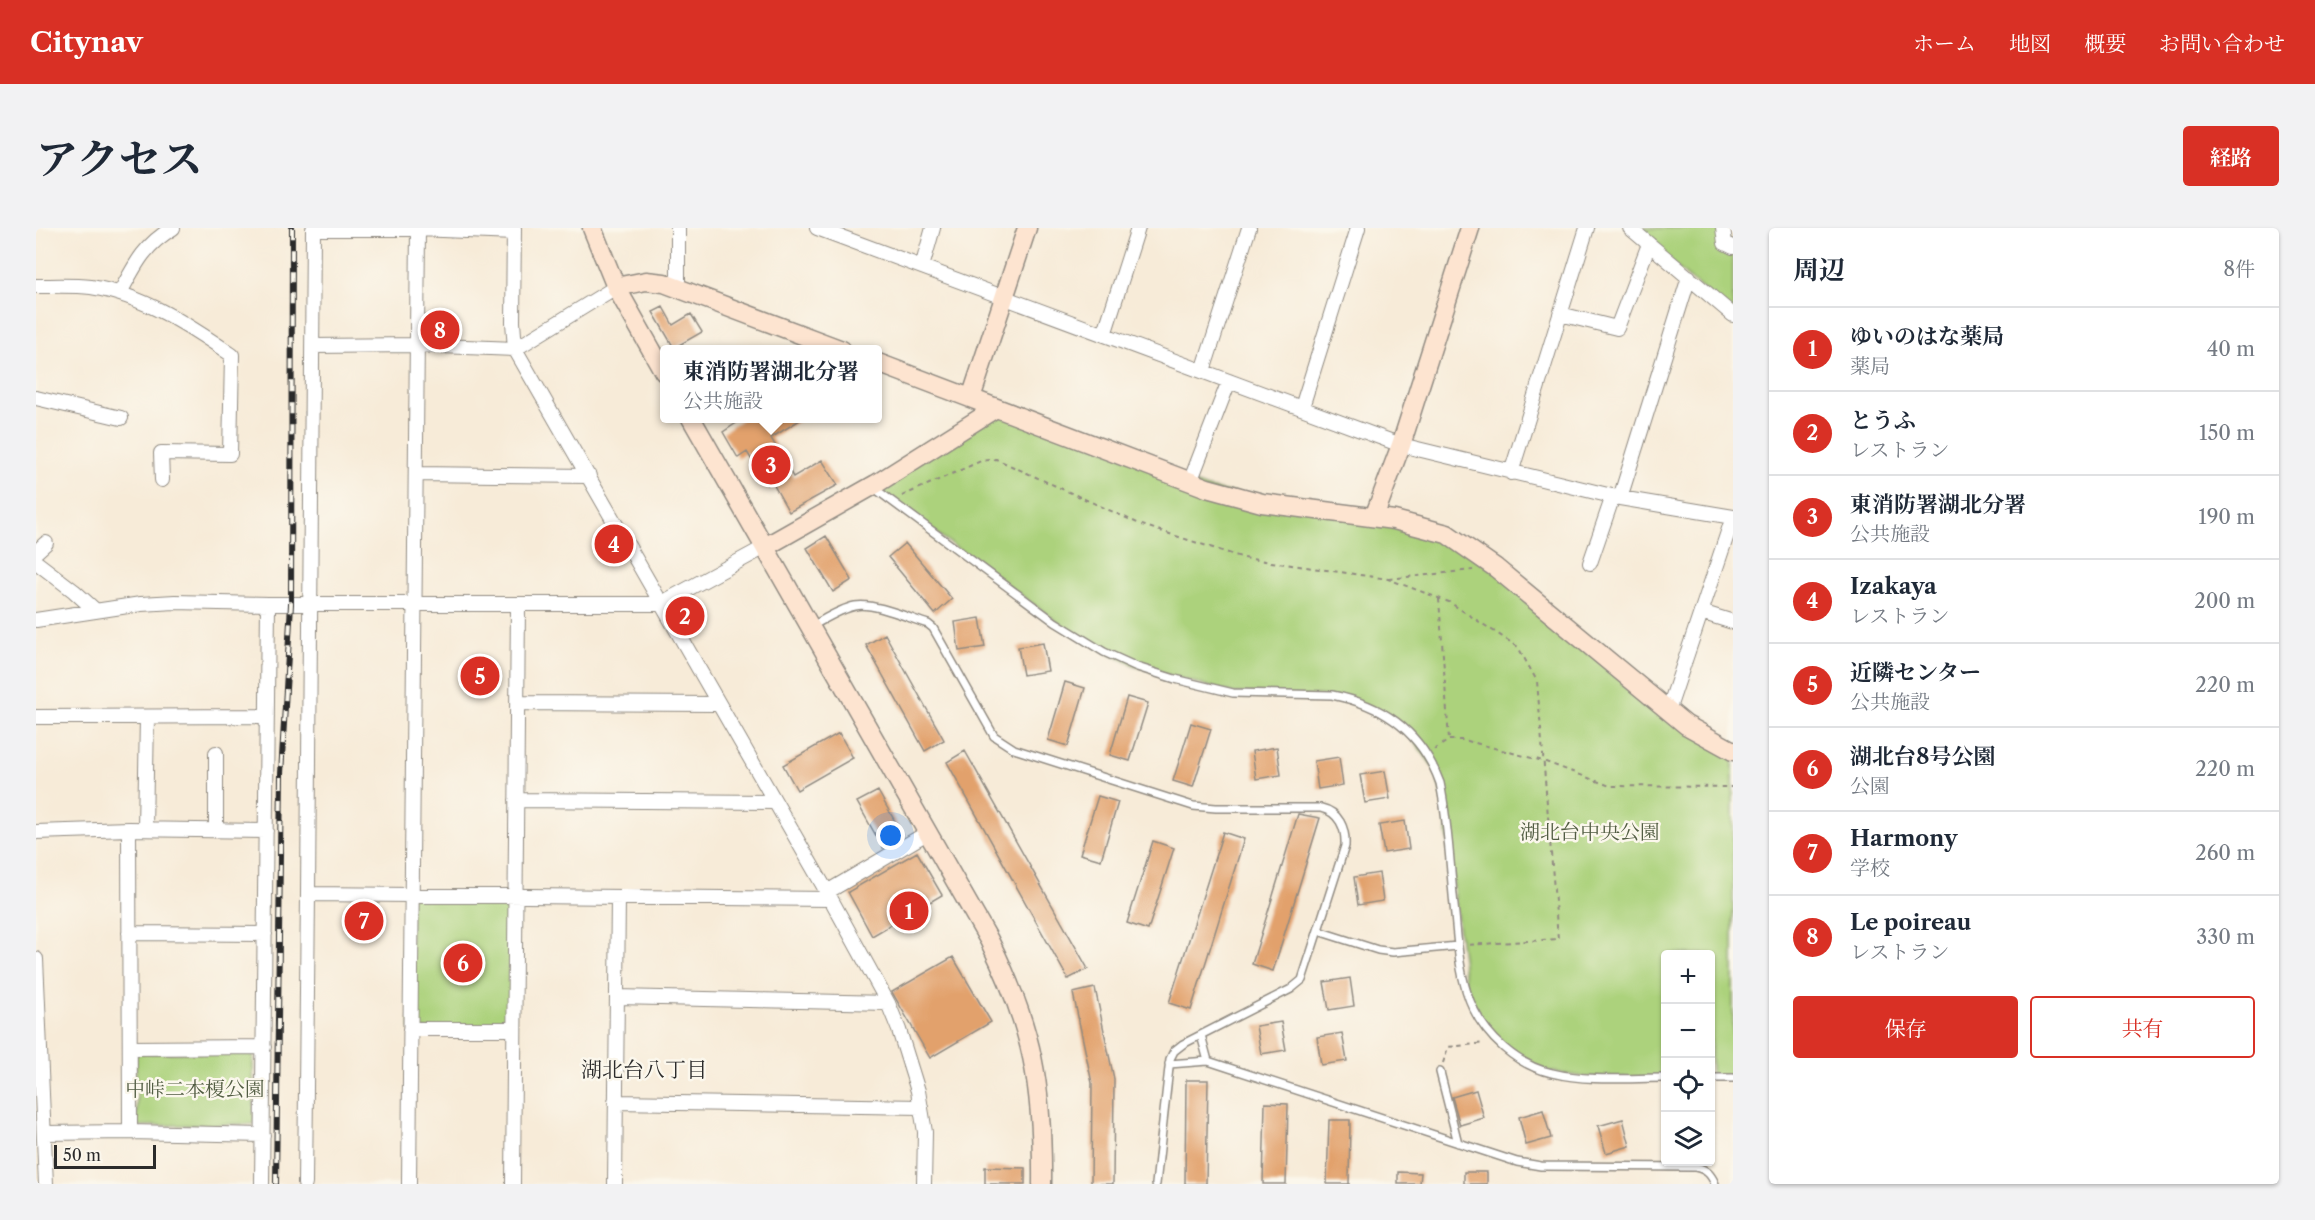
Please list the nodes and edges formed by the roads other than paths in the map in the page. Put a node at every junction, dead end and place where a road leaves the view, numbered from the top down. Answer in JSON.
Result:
{"nodes":[{"id":1,"x":173,"y":228,"type":"edge"},
{"id":2,"x":592,"y":228,"type":"edge"},
{"id":3,"x":678,"y":228,"type":"edge"},
{"id":4,"x":817,"y":228,"type":"edge"},
{"id":5,"x":933,"y":228,"type":"edge"},
{"id":6,"x":1027,"y":228,"type":"edge"},
{"id":7,"x":1138,"y":228,"type":"edge"},
{"id":8,"x":1249,"y":228,"type":"edge"},
{"id":9,"x":1358,"y":228,"type":"edge"},
{"id":10,"x":1470,"y":228,"type":"edge"},
{"id":11,"x":1587,"y":228,"type":"edge"},
{"id":12,"x":1630,"y":228,"type":"edge"},
{"id":13,"x":1723,"y":228,"type":"edge"},
{"id":14,"x":418,"y":229,"type":"edge"},
{"id":15,"x":514,"y":231,"type":"edge"},
{"id":16,"x":839,"y":232,"type":"edge"},
{"id":17,"x":1649,"y":244,"type":"junction"},
{"id":18,"x":1733,"y":247,"type":"edge"},
{"id":19,"x":922,"y":267,"type":"junction"},
{"id":20,"x":1689,"y":277,"type":"junction"},
{"id":21,"x":36,"y":286,"type":"edge"},
{"id":22,"x":616,"y":287,"type":"junction"},
{"id":23,"x":678,"y":287,"type":"junction"},
{"id":24,"x":120,"y":293,"type":"junction"},
{"id":25,"x":1004,"y":298,"type":"junction"},
{"id":26,"x":1560,"y":314,"type":"junction"},
{"id":27,"x":1733,"y":315,"type":"edge"},
{"id":28,"x":1104,"y":335,"type":"junction"},
{"id":29,"x":416,"y":345,"type":"junction"},
{"id":30,"x":829,"y":345,"type":"edge"},
{"id":31,"x":312,"y":346,"type":"junction"},
{"id":32,"x":515,"y":349,"type":"junction"},
{"id":33,"x":660,"y":365,"type":"edge"},
{"id":34,"x":882,"y":365,"type":"edge"},
{"id":35,"x":1203,"y":371,"type":"junction"},
{"id":36,"x":1229,"y":381,"type":"junction"},
{"id":37,"x":36,"y":398,"type":"edge"},
{"id":38,"x":971,"y":398,"type":"junction"},
{"id":39,"x":1302,"y":407,"type":"junction"},
{"id":40,"x":996,"y":408,"type":"junction"},
{"id":41,"x":122,"y":418,"type":"dead end"},
{"id":42,"x":694,"y":423,"type":"edge"},
{"id":43,"x":1401,"y":445,"type":"junction"},
{"id":44,"x":1511,"y":472,"type":"junction"},
{"id":45,"x":416,"y":474,"type":"junction"},
{"id":46,"x":589,"y":476,"type":"junction"},
{"id":47,"x":162,"y":480,"type":"dead end"},
{"id":48,"x":1190,"y":482,"type":"junction"},
{"id":49,"x":872,"y":486,"type":"junction"},
{"id":50,"x":1616,"y":497,"type":"junction"},
{"id":51,"x":1374,"y":517,"type":"junction"},
{"id":52,"x":1733,"y":517,"type":"edge"},
{"id":53,"x":765,"y":547,"type":"junction"},
{"id":54,"x":36,"y":562,"type":"edge"},
{"id":55,"x":1590,"y":563,"type":"dead end"},
{"id":56,"x":312,"y":603,"type":"junction"},
{"id":57,"x":414,"y":603,"type":"junction"},
{"id":58,"x":268,"y":604,"type":"junction"},
{"id":59,"x":518,"y":604,"type":"junction"},
{"id":60,"x":660,"y":604,"type":"junction"},
{"id":61,"x":96,"y":611,"type":"junction"},
{"id":62,"x":1701,"y":612,"type":"junction"},
{"id":63,"x":36,"y":620,"type":"edge"},
{"id":64,"x":1733,"y":622,"type":"edge"},
{"id":65,"x":810,"y":627,"type":"junction"},
{"id":66,"x":518,"y":703,"type":"junction"},
{"id":67,"x":718,"y":704,"type":"junction"},
{"id":68,"x":1668,"y":711,"type":"junction"},
{"id":69,"x":267,"y":716,"type":"junction"},
{"id":70,"x":36,"y":717,"type":"edge"},
{"id":71,"x":147,"y":717,"type":"junction"},
{"id":72,"x":1733,"y":751,"type":"edge"},
{"id":73,"x":216,"y":753,"type":"dead end"},
{"id":74,"x":516,"y":800,"type":"junction"},
{"id":75,"x":774,"y":802,"type":"junction"},
{"id":76,"x":129,"y":829,"type":"junction"},
{"id":77,"x":145,"y":829,"type":"junction"},
{"id":78,"x":216,"y":830,"type":"junction"},
{"id":79,"x":266,"y":831,"type":"junction"},
{"id":80,"x":36,"y":832,"type":"edge"},
{"id":81,"x":927,"y":833,"type":"junction"},
{"id":82,"x":308,"y":894,"type":"junction"},
{"id":83,"x":411,"y":895,"type":"junction"},
{"id":84,"x":829,"y":895,"type":"junction"},
{"id":85,"x":515,"y":897,"type":"junction"},
{"id":86,"x":618,"y":897,"type":"junction"},
{"id":87,"x":1318,"y":931,"type":"junction"},
{"id":88,"x":129,"y":933,"type":"junction"},
{"id":89,"x":265,"y":934,"type":"junction"},
{"id":90,"x":1458,"y":946,"type":"junction"},
{"id":91,"x":36,"y":959,"type":"edge"},
{"id":92,"x":616,"y":998,"type":"junction"},
{"id":93,"x":888,"y":1003,"type":"junction"},
{"id":94,"x":410,"y":1029,"type":"junction"},
{"id":95,"x":514,"y":1029,"type":"junction"},
{"id":96,"x":1201,"y":1035,"type":"junction"},
{"id":97,"x":264,"y":1047,"type":"junction"},
{"id":98,"x":130,"y":1048,"type":"junction"},
{"id":99,"x":1208,"y":1061,"type":"junction"},
{"id":100,"x":1169,"y":1064,"type":"junction"},
{"id":101,"x":1440,"y":1072,"type":"road end"},
{"id":102,"x":1661,"y":1078,"type":"edge"},
{"id":103,"x":1715,"y":1078,"type":"edge"},
{"id":104,"x":1733,"y":1078,"type":"edge"},
{"id":105,"x":615,"y":1102,"type":"junction"},
{"id":106,"x":921,"y":1107,"type":"junction"},
{"id":107,"x":130,"y":1132,"type":"junction"},
{"id":108,"x":44,"y":1133,"type":"junction"},
{"id":109,"x":263,"y":1135,"type":"junction"},
{"id":110,"x":1458,"y":1143,"type":"junction"},
{"id":111,"x":46,"y":1184,"type":"edge"},
{"id":112,"x":262,"y":1184,"type":"edge"},
{"id":113,"x":305,"y":1184,"type":"edge"},
{"id":114,"x":409,"y":1184,"type":"edge"},
{"id":115,"x":513,"y":1184,"type":"edge"},
{"id":116,"x":615,"y":1184,"type":"edge"},
{"id":117,"x":924,"y":1184,"type":"edge"},
{"id":118,"x":1042,"y":1184,"type":"edge"},
{"id":119,"x":1156,"y":1184,"type":"edge"},
{"id":120,"x":1714,"y":1184,"type":"edge"}],
"edges":[{"from":1,"to":24,"type":"street"},
{"from":2,"to":22,"type":"street"},
{"from":3,"to":23,"type":"street"},
{"from":4,"to":16,"type":"street"},
{"from":5,"to":19,"type":"street"},
{"from":6,"to":25,"type":"street"},
{"from":7,"to":28,"type":"street"},
{"from":8,"to":35,"type":"street"},
{"from":9,"to":39,"type":"street"},
{"from":10,"to":43,"type":"street"},
{"from":11,"to":26,"type":"street"},
{"from":12,"to":17,"type":"street"},
{"from":13,"to":18,"type":"street"},
{"from":14,"to":15,"type":"street"},
{"from":14,"to":29,"type":"street"},
{"from":14,"to":31,"type":"street"},
{"from":15,"to":32,"type":"street"},
{"from":16,"to":19,"type":"street"},
{"from":17,"to":20,"type":"street"},
{"from":17,"to":26,"type":"street"},
{"from":19,"to":25,"type":"street"},
{"from":20,"to":27,"type":"street"},
{"from":20,"to":50,"type":"street"},
{"from":21,"to":24,"type":"street"},
{"from":22,"to":23,"type":"street"},
{"from":22,"to":32,"type":"street"},
{"from":22,"to":33,"type":"street"},
{"from":23,"to":30,"type":"street"},
{"from":24,"to":47,"type":"street"},
{"from":25,"to":28,"type":"street"},
{"from":25,"to":38,"type":"street"},
{"from":26,"to":44,"type":"street"},
{"from":28,"to":35,"type":"street"},
{"from":29,"to":31,"type":"street"},
{"from":29,"to":32,"type":"street"},
{"from":29,"to":45,"type":"street"},
{"from":31,"to":56,"type":"street"},
{"from":32,"to":46,"type":"street"},
{"from":34,"to":38,"type":"street"},
{"from":35,"to":36,"type":"street"},
{"from":36,"to":39,"type":"street"},
{"from":36,"to":48,"type":"street"},
{"from":37,"to":41,"type":"street"},
{"from":38,"to":40,"type":"street"},
{"from":39,"to":43,"type":"street"},
{"from":40,"to":48,"type":"street"},
{"from":40,"to":49,"type":"street"},
{"from":42,"to":53,"type":"street"},
{"from":43,"to":44,"type":"street"},
{"from":43,"to":51,"type":"street"},
{"from":44,"to":50,"type":"street"},
{"from":45,"to":46,"type":"street"},
{"from":45,"to":57,"type":"street"},
{"from":46,"to":60,"type":"street"},
{"from":48,"to":51,"type":"street"},
{"from":49,"to":53,"type":"street"},
{"from":49,"to":90,"type":"lane"},
{"from":50,"to":52,"type":"street"},
{"from":50,"to":55,"type":"street"},
{"from":51,"to":68,"type":"street"},
{"from":52,"to":62,"type":"street"},
{"from":53,"to":60,"type":"street"},
{"from":53,"to":65,"type":"street"},
{"from":54,"to":61,"type":"street"},
{"from":56,"to":57,"type":"street"},
{"from":56,"to":58,"type":"street"},
{"from":56,"to":82,"type":"street"},
{"from":57,"to":59,"type":"street"},
{"from":57,"to":83,"type":"street"},
{"from":58,"to":61,"type":"street"},
{"from":58,"to":69,"type":"street"},
{"from":59,"to":60,"type":"street"},
{"from":59,"to":66,"type":"street"},
{"from":60,"to":67,"type":"street"},
{"from":61,"to":63,"type":"street"},
{"from":62,"to":64,"type":"street"},
{"from":62,"to":68,"type":"street"},
{"from":65,"to":81,"type":"street"},
{"from":65,"to":87,"type":"lane"},
{"from":66,"to":67,"type":"street"},
{"from":66,"to":74,"type":"street"},
{"from":67,"to":75,"type":"street"},
{"from":68,"to":72,"type":"street"},
{"from":69,"to":71,"type":"street"},
{"from":69,"to":79,"type":"street"},
{"from":70,"to":71,"type":"street"},
{"from":71,"to":77,"type":"street"},
{"from":73,"to":78,"type":"street"},
{"from":74,"to":75,"type":"street"},
{"from":74,"to":85,"type":"street"},
{"from":75,"to":84,"type":"street"},
{"from":76,"to":77,"type":"street"},
{"from":76,"to":80,"type":"street"},
{"from":76,"to":88,"type":"street"},
{"from":77,"to":78,"type":"street"},
{"from":78,"to":79,"type":"street"},
{"from":79,"to":89,"type":"street"},
{"from":81,"to":84,"type":"street"},
{"from":81,"to":118,"type":"street"},
{"from":82,"to":83,"type":"street"},
{"from":82,"to":113,"type":"street"},
{"from":83,"to":85,"type":"street"},
{"from":83,"to":94,"type":"street"},
{"from":84,"to":86,"type":"street"},
{"from":84,"to":93,"type":"street"},
{"from":85,"to":86,"type":"street"},
{"from":85,"to":95,"type":"street"},
{"from":86,"to":92,"type":"street"},
{"from":87,"to":90,"type":"lane"},
{"from":87,"to":96,"type":"lane"},
{"from":88,"to":89,"type":"street"},
{"from":88,"to":98,"type":"street"},
{"from":89,"to":97,"type":"street"},
{"from":90,"to":102,"type":"lane"},
{"from":91,"to":108,"type":"street"},
{"from":92,"to":93,"type":"street"},
{"from":92,"to":105,"type":"street"},
{"from":93,"to":106,"type":"street"},
{"from":94,"to":95,"type":"street"},
{"from":94,"to":114,"type":"street"},
{"from":95,"to":115,"type":"street"},
{"from":96,"to":99,"type":"lane"},
{"from":96,"to":100,"type":"lane"},
{"from":97,"to":98,"type":"street"},
{"from":97,"to":109,"type":"street"},
{"from":98,"to":107,"type":"street"},
{"from":99,"to":100,"type":"lane"},
{"from":99,"to":110,"type":"lane"},
{"from":100,"to":119,"type":"lane"},
{"from":101,"to":110,"type":"lane"},
{"from":103,"to":104,"type":"lane"},
{"from":105,"to":106,"type":"street"},
{"from":105,"to":116,"type":"street"},
{"from":106,"to":117,"type":"street"},
{"from":107,"to":108,"type":"street"},
{"from":107,"to":109,"type":"street"},
{"from":108,"to":111,"type":"street"},
{"from":109,"to":112,"type":"street"},
{"from":110,"to":120,"type":"lane"}]}
